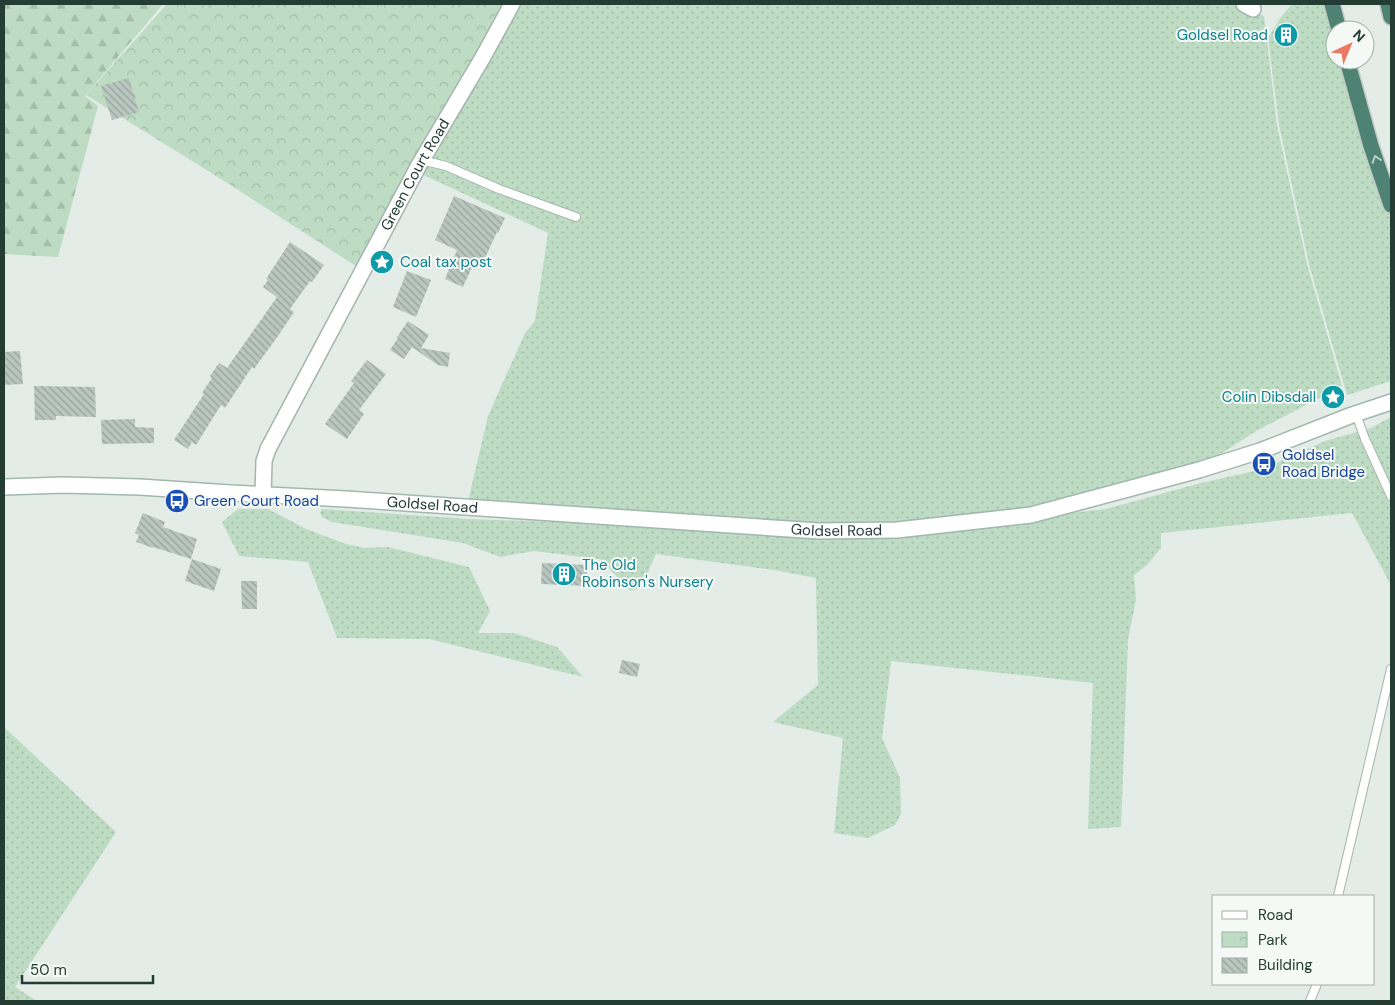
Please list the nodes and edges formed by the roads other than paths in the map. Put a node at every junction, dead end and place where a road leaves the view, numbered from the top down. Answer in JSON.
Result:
{"nodes":[{"id":1,"x":512,"y":4,"type":"edge"},
{"id":2,"x":1332,"y":4,"type":"edge"},
{"id":3,"x":1388,"y":4,"type":"edge"},
{"id":4,"x":1391,"y":17,"type":"edge"},
{"id":5,"x":1336,"y":20,"type":"edge"},
{"id":6,"x":1350,"y":70,"type":"edge"},
{"id":7,"x":421,"y":160,"type":"junction"},
{"id":8,"x":1391,"y":205,"type":"edge"},
{"id":9,"x":576,"y":217,"type":"dead end"},
{"id":10,"x":1391,"y":402,"type":"edge"},
{"id":11,"x":1354,"y":414,"type":"junction"},
{"id":12,"x":4,"y":487,"type":"edge"},
{"id":13,"x":263,"y":495,"type":"junction"},
{"id":14,"x":1391,"y":496,"type":"edge"},
{"id":15,"x":1391,"y":669,"type":"edge"},
{"id":16,"x":1338,"y":895,"type":"edge"},
{"id":17,"x":1317,"y":985,"type":"edge"},
{"id":18,"x":1310,"y":1001,"type":"edge"}],
"edges":[{"from":1,"to":7,"type":"main road","name":"Green Court Road"},
{"from":2,"to":5,"type":"highway"},
{"from":3,"to":4,"type":"highway"},
{"from":8,"to":6,"type":"highway","one_way":true},
{"from":7,"to":9,"type":"lane"},
{"from":7,"to":13,"type":"main road","name":"Green Court Road"},
{"from":10,"to":11,"type":"main road","name":"Goldsel Road"},
{"from":11,"to":13,"type":"main road","name":"Goldsel Road"},
{"from":11,"to":14,"type":"lane"},
{"from":12,"to":13,"type":"main road"},
{"from":15,"to":16,"type":"lane"},
{"from":17,"to":18,"type":"lane"}]}
